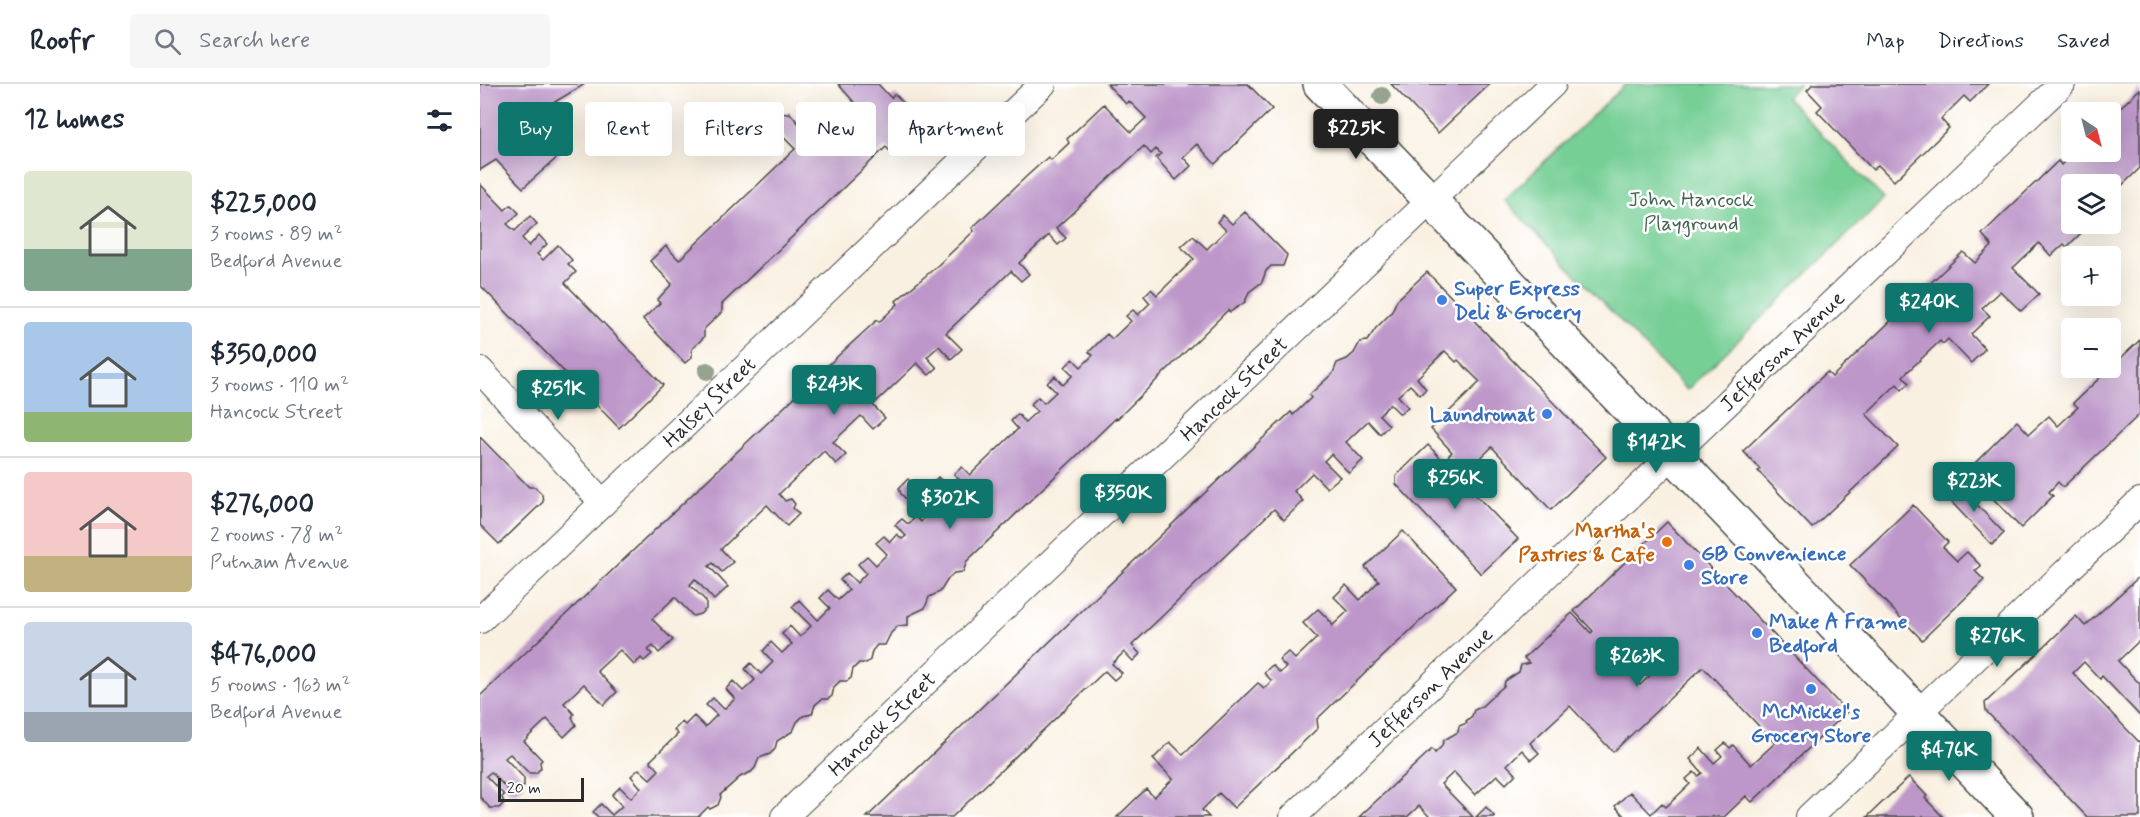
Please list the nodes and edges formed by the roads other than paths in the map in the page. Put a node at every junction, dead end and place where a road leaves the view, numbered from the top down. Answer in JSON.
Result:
{"nodes":[{"id":1,"x":1043,"y":84,"type":"edge"},
{"id":2,"x":1320,"y":84,"type":"edge"},
{"id":3,"x":1553,"y":84,"type":"edge"},
{"id":4,"x":2062,"y":84,"type":"edge"},
{"id":5,"x":1430,"y":201,"type":"junction"},
{"id":6,"x":480,"y":370,"type":"edge"},
{"id":7,"x":1673,"y":455,"type":"junction"},
{"id":8,"x":2140,"y":501,"type":"edge"},
{"id":9,"x":603,"y":502,"type":"junction"},
{"id":10,"x":480,"y":620,"type":"edge"},
{"id":11,"x":1917,"y":712,"type":"junction"},
{"id":12,"x":784,"y":817,"type":"edge"},
{"id":13,"x":1293,"y":817,"type":"edge"},
{"id":14,"x":1809,"y":817,"type":"edge"},
{"id":15,"x":2018,"y":817,"type":"edge"}],
"edges":[{"from":1,"to":9,"type":"street","name":"Halsey Street"},
{"from":2,"to":5,"type":"main road"},
{"from":3,"to":5,"type":"street","name":"Hancock Street"},
{"from":4,"to":7,"type":"street","name":"Jefferson Avenue"},
{"from":5,"to":7,"type":"main road"},
{"from":5,"to":12,"type":"street","name":"Hancock Street"},
{"from":6,"to":9,"type":"street"},
{"from":7,"to":11,"type":"main road"},
{"from":7,"to":13,"type":"street","name":"Jefferson Avenue"},
{"from":8,"to":11,"type":"street"},
{"from":9,"to":10,"type":"street","name":"Halsey Street"},
{"from":11,"to":14,"type":"street"},
{"from":11,"to":15,"type":"main road"}]}
